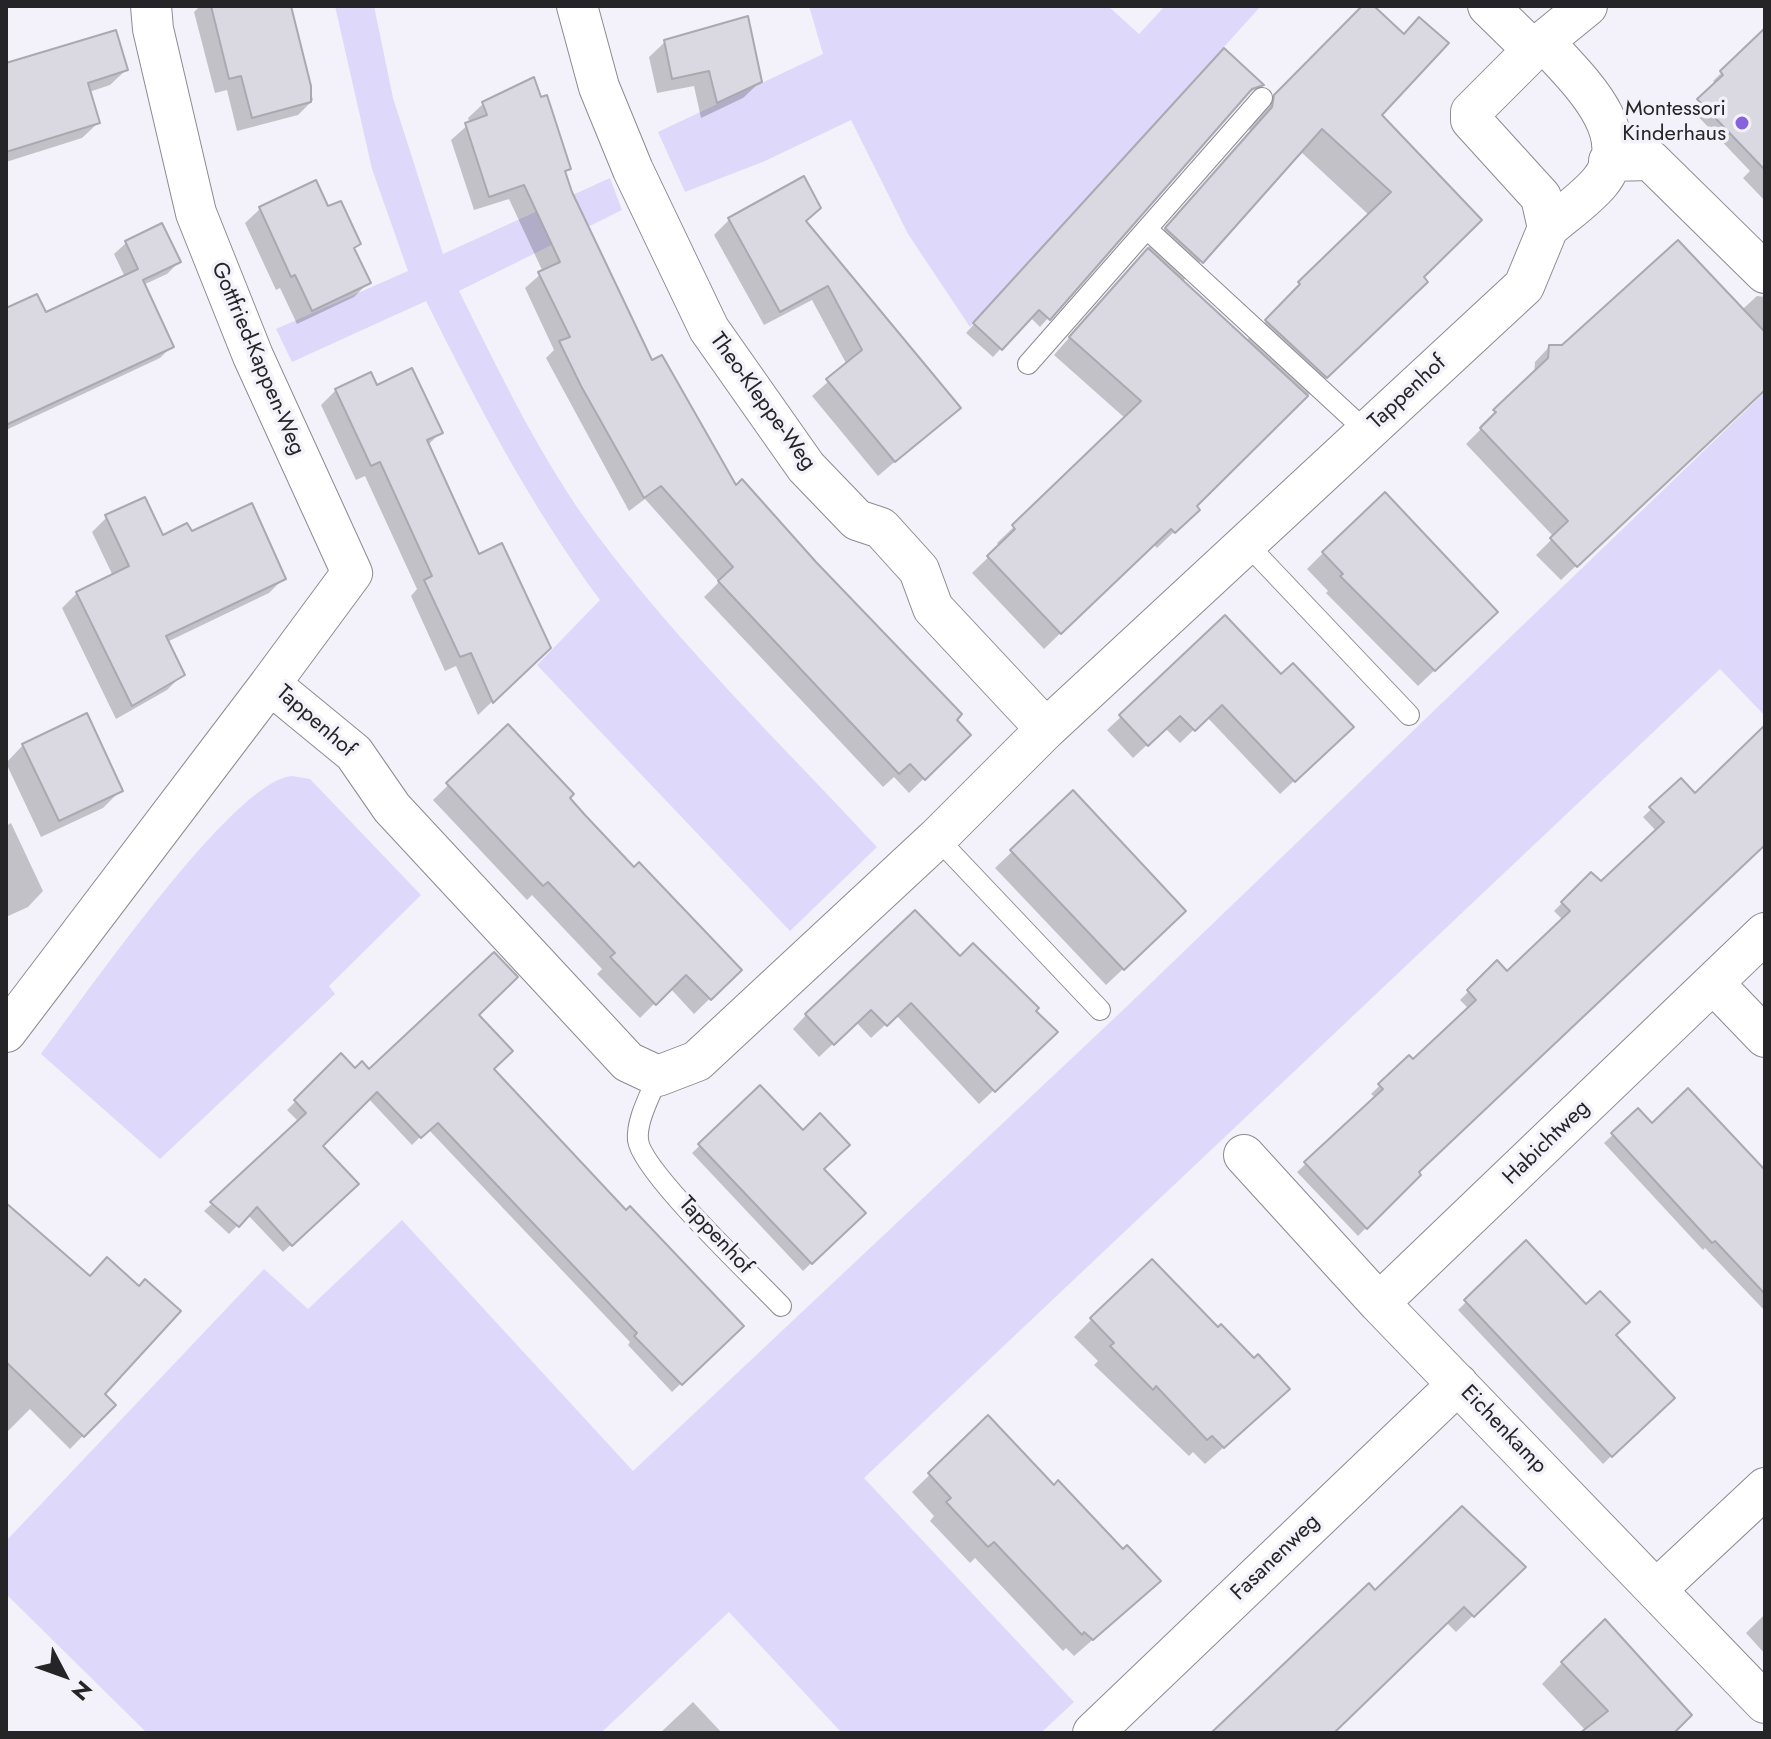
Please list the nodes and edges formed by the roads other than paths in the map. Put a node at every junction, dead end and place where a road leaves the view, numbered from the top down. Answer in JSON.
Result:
{"nodes":[{"id":1,"x":151,"y":6,"type":"edge"},
{"id":2,"x":577,"y":6,"type":"edge"},
{"id":3,"x":1488,"y":6,"type":"edge"},
{"id":4,"x":1587,"y":6,"type":"edge"},
{"id":5,"x":1538,"y":46,"type":"junction"},
{"id":6,"x":1262,"y":98,"type":"dead end"},
{"id":7,"x":1609,"y":161,"type":"junction"},
{"id":8,"x":1548,"y":228,"type":"junction"},
{"id":9,"x":1148,"y":230,"type":"junction"},
{"id":10,"x":1765,"y":273,"type":"edge"},
{"id":11,"x":1028,"y":364,"type":"dead end"},
{"id":12,"x":1366,"y":431,"type":"junction"},
{"id":13,"x":1246,"y":543,"type":"junction"},
{"id":14,"x":270,"y":684,"type":"junction"},
{"id":15,"x":1409,"y":715,"type":"dead end"},
{"id":16,"x":1046,"y":729,"type":"junction"},
{"id":17,"x":937,"y":838,"type":"junction"},
{"id":18,"x":1765,"y":933,"type":"edge"},
{"id":19,"x":1714,"y":984,"type":"junction"},
{"id":20,"x":1100,"y":1010,"type":"dead end"},
{"id":21,"x":6,"y":1032,"type":"edge"},
{"id":22,"x":1765,"y":1037,"type":"edge"},
{"id":23,"x":658,"y":1076,"type":"junction"},
{"id":24,"x":1244,"y":1155,"type":"dead end"},
{"id":25,"x":1379,"y":1303,"type":"junction"},
{"id":26,"x":781,"y":1306,"type":"dead end"},
{"id":27,"x":1458,"y":1384,"type":"junction"},
{"id":28,"x":1765,"y":1488,"type":"edge"},
{"id":29,"x":1657,"y":1589,"type":"junction"},
{"id":30,"x":1765,"y":1703,"type":"edge"},
{"id":31,"x":1093,"y":1733,"type":"edge"}],
"edges":[{"from":1,"to":14,"type":"street","name":"Gottfried-Kappen-Weg"},
{"from":2,"to":16,"type":"street","name":"Theo-Kleppe-Weg"},
{"from":3,"to":5,"type":"street"},
{"from":4,"to":5,"type":"street"},
{"from":5,"to":7,"type":"street"},
{"from":5,"to":8,"type":"street"},
{"from":6,"to":9,"type":"lane"},
{"from":7,"to":8,"type":"street","name":"Tappenhof"},
{"from":7,"to":10,"type":"street"},
{"from":8,"to":12,"type":"street","name":"Tappenhof"},
{"from":9,"to":11,"type":"lane"},
{"from":9,"to":12,"type":"lane"},
{"from":12,"to":13,"type":"street","name":"Tappenhof"},
{"from":13,"to":15,"type":"lane"},
{"from":13,"to":16,"type":"street","name":"Tappenhof"},
{"from":14,"to":21,"type":"street","name":"Tappenhof"},
{"from":14,"to":23,"type":"street","name":"Tappenhof"},
{"from":16,"to":17,"type":"street","name":"Tappenhof"},
{"from":17,"to":20,"type":"lane"},
{"from":17,"to":23,"type":"street","name":"Tappenhof"},
{"from":18,"to":19,"type":"street","name":"Habichtweg"},
{"from":19,"to":22,"type":"street"},
{"from":19,"to":25,"type":"street","name":"Habichtweg"},
{"from":23,"to":26,"type":"lane","name":"Tappenhof"},
{"from":24,"to":25,"type":"street","name":"Eichenkamp"},
{"from":25,"to":27,"type":"street","name":"Eichenkamp"},
{"from":27,"to":29,"type":"street","name":"Eichenkamp"},
{"from":27,"to":31,"type":"street","name":"Fasanenweg"},
{"from":28,"to":29,"type":"street"},
{"from":29,"to":30,"type":"street","name":"Eichenkamp"}]}
